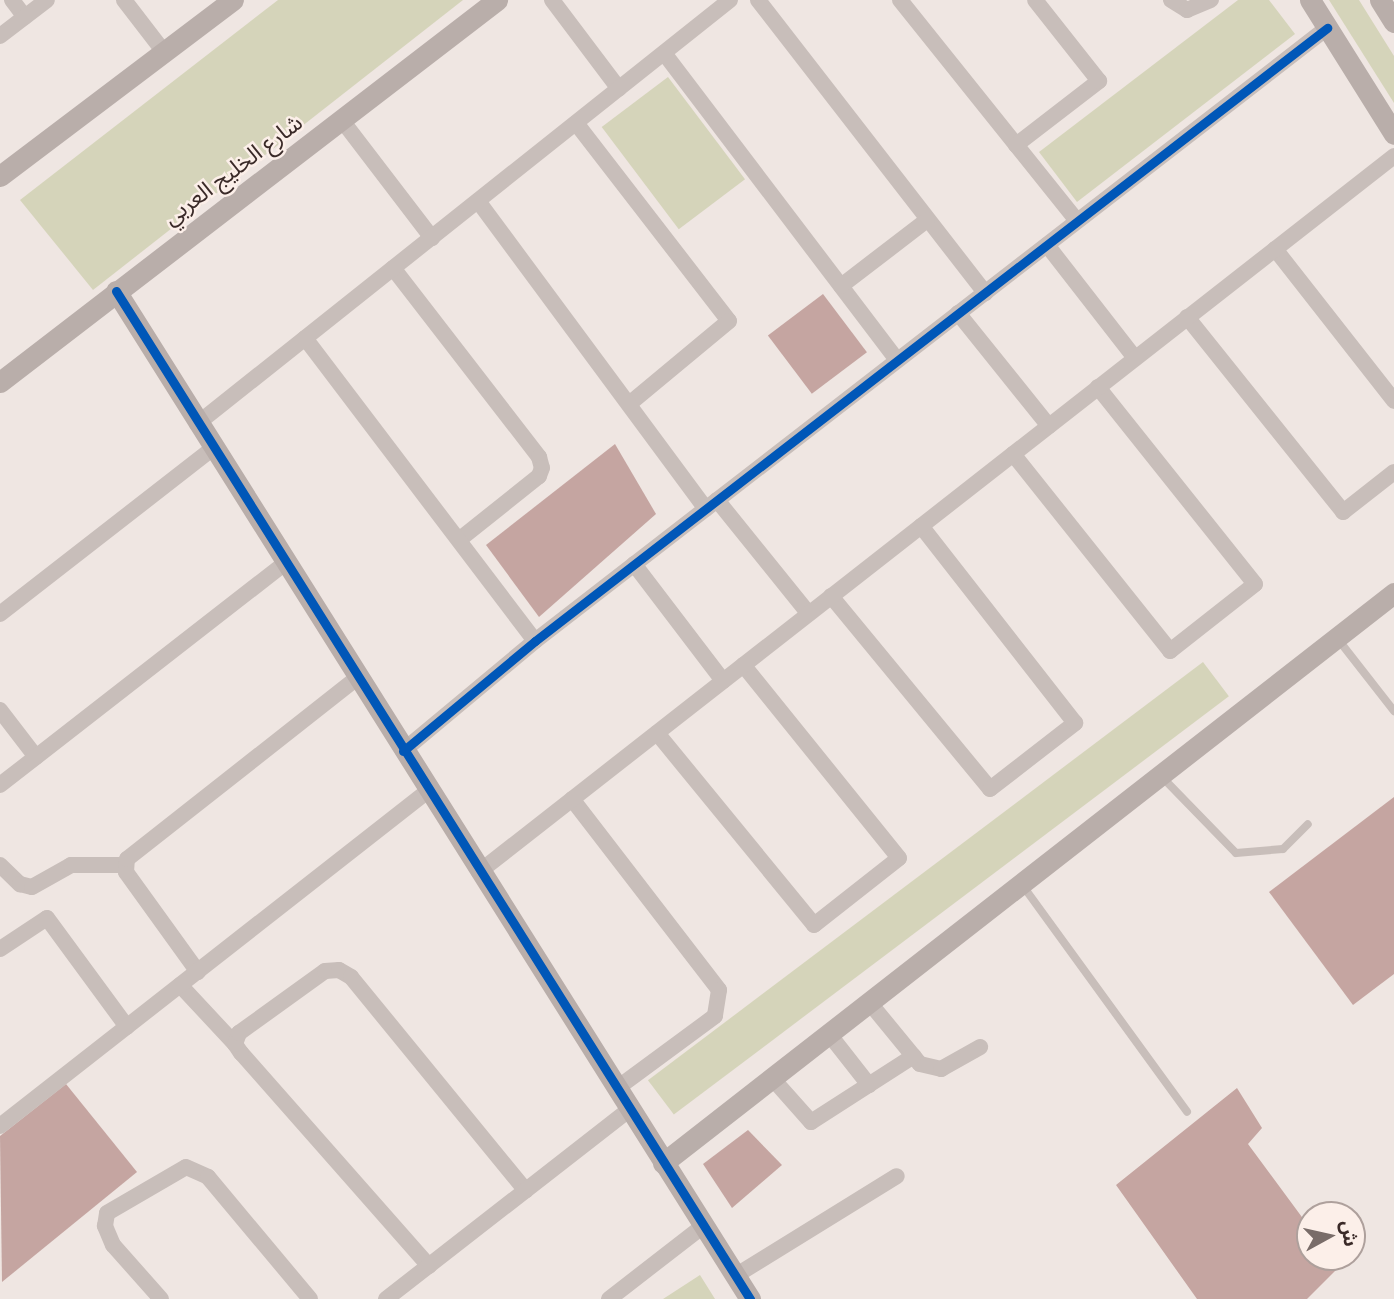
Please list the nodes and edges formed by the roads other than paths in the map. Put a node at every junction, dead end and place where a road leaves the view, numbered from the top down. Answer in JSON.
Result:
{"nodes":[{"id":1,"x":12,"y":0,"type":"edge"},
{"id":2,"x":47,"y":0,"type":"edge"},
{"id":3,"x":124,"y":0,"type":"edge"},
{"id":4,"x":233,"y":0,"type":"edge"},
{"id":5,"x":497,"y":0,"type":"edge"},
{"id":6,"x":552,"y":0,"type":"edge"},
{"id":7,"x":730,"y":0,"type":"edge"},
{"id":8,"x":758,"y":0,"type":"edge"},
{"id":9,"x":900,"y":0,"type":"edge"},
{"id":10,"x":1035,"y":0,"type":"edge"},
{"id":11,"x":1171,"y":0,"type":"edge"},
{"id":12,"x":1211,"y":0,"type":"edge"},
{"id":13,"x":1310,"y":0,"type":"edge"},
{"id":14,"x":1380,"y":0,"type":"edge"},
{"id":15,"x":25,"y":17,"type":"junction"},
{"id":16,"x":1394,"y":22,"type":"edge"},
{"id":17,"x":1327,"y":27,"type":"junction"},
{"id":18,"x":0,"y":36,"type":"edge"},
{"id":19,"x":164,"y":52,"type":"junction"},
{"id":20,"x":664,"y":52,"type":"junction"},
{"id":21,"x":619,"y":89,"type":"junction"},
{"id":22,"x":341,"y":119,"type":"junction"},
{"id":23,"x":576,"y":123,"type":"junction"},
{"id":24,"x":1394,"y":134,"type":"edge"},
{"id":25,"x":1016,"y":145,"type":"junction"},
{"id":26,"x":1394,"y":156,"type":"edge"},
{"id":27,"x":0,"y":176,"type":"edge"},
{"id":28,"x":478,"y":201,"type":"junction"},
{"id":29,"x":927,"y":220,"type":"junction"},
{"id":30,"x":1077,"y":221,"type":"junction"},
{"id":31,"x":432,"y":237,"type":"junction"},
{"id":32,"x":1047,"y":244,"type":"junction"},
{"id":33,"x":1275,"y":249,"type":"junction"},
{"id":34,"x":393,"y":268,"type":"junction"},
{"id":35,"x":841,"y":286,"type":"junction"},
{"id":36,"x":116,"y":291,"type":"junction"},
{"id":37,"x":985,"y":293,"type":"junction"},
{"id":38,"x":958,"y":313,"type":"junction"},
{"id":39,"x":1187,"y":317,"type":"junction"},
{"id":40,"x":305,"y":338,"type":"junction"},
{"id":41,"x":1135,"y":358,"type":"junction"},
{"id":42,"x":897,"y":360,"type":"junction"},
{"id":43,"x":0,"y":382,"type":"edge"},
{"id":44,"x":1098,"y":387,"type":"junction"},
{"id":45,"x":1394,"y":401,"type":"edge"},
{"id":46,"x":629,"y":404,"type":"junction"},
{"id":47,"x":197,"y":424,"type":"junction"},
{"id":48,"x":1049,"y":426,"type":"junction"},
{"id":49,"x":212,"y":449,"type":"junction"},
{"id":50,"x":1013,"y":454,"type":"junction"},
{"id":51,"x":1394,"y":471,"type":"edge"},
{"id":52,"x":712,"y":504,"type":"junction"},
{"id":53,"x":921,"y":526,"type":"junction"},
{"id":54,"x":460,"y":539,"type":"junction"},
{"id":55,"x":285,"y":564,"type":"junction"},
{"id":56,"x":634,"y":564,"type":"junction"},
{"id":57,"x":1394,"y":593,"type":"edge"},
{"id":58,"x":831,"y":596,"type":"junction"},
{"id":59,"x":0,"y":614,"type":"edge"},
{"id":60,"x":809,"y":614,"type":"junction"},
{"id":61,"x":1337,"y":638,"type":"junction"},
{"id":62,"x":535,"y":641,"type":"junction"},
{"id":63,"x":743,"y":665,"type":"junction"},
{"id":64,"x":357,"y":678,"type":"junction"},
{"id":65,"x":723,"y":681,"type":"junction"},
{"id":66,"x":0,"y":710,"type":"edge"},
{"id":67,"x":1394,"y":711,"type":"edge"},
{"id":68,"x":657,"y":733,"type":"junction"},
{"id":69,"x":403,"y":751,"type":"junction"},
{"id":70,"x":36,"y":757,"type":"junction"},
{"id":71,"x":1160,"y":775,"type":"junction"},
{"id":72,"x":0,"y":785,"type":"edge"},
{"id":73,"x":429,"y":790,"type":"junction"},
{"id":74,"x":572,"y":799,"type":"junction"},
{"id":75,"x":1308,"y":824,"type":"dead end"},
{"id":76,"x":0,"y":865,"type":"edge"},
{"id":77,"x":125,"y":866,"type":"junction"},
{"id":78,"x":479,"y":872,"type":"junction"},
{"id":79,"x":1021,"y":884,"type":"junction"},
{"id":80,"x":0,"y":949,"type":"edge"},
{"id":81,"x":198,"y":972,"type":"junction"},
{"id":82,"x":180,"y":985,"type":"junction"},
{"id":83,"x":869,"y":1002,"type":"junction"},
{"id":84,"x":127,"y":1027,"type":"junction"},
{"id":85,"x":829,"y":1034,"type":"junction"},
{"id":86,"x":235,"y":1044,"type":"junction"},
{"id":87,"x":980,"y":1047,"type":"dead end"},
{"id":88,"x":914,"y":1056,"type":"junction"},
{"id":89,"x":772,"y":1078,"type":"junction"},
{"id":90,"x":869,"y":1086,"type":"junction"},
{"id":91,"x":616,"y":1089,"type":"junction"},
{"id":92,"x":630,"y":1109,"type":"junction"},
{"id":93,"x":1187,"y":1112,"type":"dead end"},
{"id":94,"x":0,"y":1126,"type":"edge"},
{"id":95,"x":663,"y":1163,"type":"junction"},
{"id":96,"x":897,"y":1176,"type":"dead end"},
{"id":97,"x":526,"y":1191,"type":"junction"},
{"id":98,"x":704,"y":1226,"type":"junction"},
{"id":99,"x":429,"y":1266,"type":"junction"},
{"id":100,"x":735,"y":1276,"type":"junction"},
{"id":101,"x":161,"y":1299,"type":"edge"},
{"id":102,"x":310,"y":1299,"type":"edge"},
{"id":103,"x":387,"y":1299,"type":"edge"},
{"id":104,"x":609,"y":1299,"type":"edge"},
{"id":105,"x":750,"y":1299,"type":"edge"}],
"edges":[{"from":1,"to":15,"type":"street"},
{"from":2,"to":15,"type":"street"},
{"from":3,"to":19,"type":"street"},
{"from":4,"to":19,"type":"street"},
{"from":5,"to":22,"type":"street","name":"شارع الخليج العربي"},
{"from":6,"to":21,"type":"street"},
{"from":7,"to":20,"type":"street"},
{"from":8,"to":29,"type":"street"},
{"from":9,"to":25,"type":"street"},
{"from":10,"to":25,"type":"street"},
{"from":11,"to":12,"type":"street"},
{"from":13,"to":17,"type":"street"},
{"from":14,"to":16,"type":"street"},
{"from":15,"to":18,"type":"street"},
{"from":17,"to":24,"type":"street"},
{"from":17,"to":30,"type":"street"},
{"from":19,"to":27,"type":"street"},
{"from":20,"to":21,"type":"street"},
{"from":20,"to":35,"type":"street"},
{"from":21,"to":23,"type":"street"},
{"from":22,"to":31,"type":"street"},
{"from":22,"to":36,"type":"street","name":"شارع الخليج العربي"},
{"from":23,"to":28,"type":"street"},
{"from":23,"to":46,"type":"street"},
{"from":25,"to":30,"type":"street"},
{"from":26,"to":33,"type":"street"},
{"from":28,"to":31,"type":"street"},
{"from":28,"to":46,"type":"street"},
{"from":29,"to":35,"type":"street"},
{"from":29,"to":37,"type":"street"},
{"from":30,"to":32,"type":"street"},
{"from":31,"to":34,"type":"street"},
{"from":32,"to":37,"type":"street"},
{"from":32,"to":41,"type":"street"},
{"from":33,"to":39,"type":"street"},
{"from":33,"to":45,"type":"street"},
{"from":34,"to":40,"type":"street"},
{"from":34,"to":54,"type":"street"},
{"from":35,"to":42,"type":"street"},
{"from":36,"to":43,"type":"street","name":"شارع الخليج العربي"},
{"from":36,"to":47,"type":"street"},
{"from":37,"to":38,"type":"street"},
{"from":38,"to":42,"type":"street"},
{"from":38,"to":48,"type":"street"},
{"from":39,"to":41,"type":"street"},
{"from":39,"to":51,"type":"street"},
{"from":40,"to":47,"type":"street"},
{"from":40,"to":54,"type":"street"},
{"from":41,"to":44,"type":"street"},
{"from":42,"to":52,"type":"street"},
{"from":44,"to":48,"type":"street"},
{"from":44,"to":50,"type":"street"},
{"from":46,"to":52,"type":"street"},
{"from":47,"to":49,"type":"street"},
{"from":48,"to":50,"type":"street"},
{"from":49,"to":55,"type":"street"},
{"from":49,"to":59,"type":"street"},
{"from":50,"to":53,"type":"street"},
{"from":52,"to":56,"type":"street"},
{"from":52,"to":60,"type":"street"},
{"from":53,"to":58,"type":"street"},
{"from":53,"to":58,"type":"street"},
{"from":54,"to":62,"type":"street"},
{"from":55,"to":64,"type":"street"},
{"from":55,"to":70,"type":"street"},
{"from":56,"to":62,"type":"street"},
{"from":56,"to":65,"type":"street"},
{"from":57,"to":61,"type":"street"},
{"from":58,"to":60,"type":"street"},
{"from":60,"to":63,"type":"street"},
{"from":61,"to":67,"type":"lane"},
{"from":61,"to":71,"type":"street"},
{"from":62,"to":69,"type":"street"},
{"from":63,"to":65,"type":"street"},
{"from":63,"to":68,"type":"street"},
{"from":64,"to":69,"type":"street"},
{"from":64,"to":77,"type":"street"},
{"from":65,"to":68,"type":"street"},
{"from":66,"to":70,"type":"street"},
{"from":68,"to":74,"type":"street"},
{"from":69,"to":73,"type":"street"},
{"from":70,"to":72,"type":"street"},
{"from":71,"to":75,"type":"lane"},
{"from":71,"to":79,"type":"street"},
{"from":73,"to":78,"type":"street"},
{"from":73,"to":81,"type":"street"},
{"from":74,"to":78,"type":"street"},
{"from":74,"to":91,"type":"street"},
{"from":76,"to":77,"type":"street"},
{"from":77,"to":81,"type":"street"},
{"from":78,"to":91,"type":"street"},
{"from":79,"to":83,"type":"street"},
{"from":79,"to":93,"type":"lane"},
{"from":80,"to":84,"type":"street"},
{"from":81,"to":82,"type":"street"},
{"from":82,"to":84,"type":"street"},
{"from":82,"to":86,"type":"street"},
{"from":83,"to":85,"type":"street"},
{"from":83,"to":88,"type":"street"},
{"from":84,"to":94,"type":"street"},
{"from":85,"to":89,"type":"street"},
{"from":85,"to":90,"type":"street"},
{"from":86,"to":97,"type":"street"},
{"from":86,"to":99,"type":"street"},
{"from":87,"to":88,"type":"street"},
{"from":88,"to":90,"type":"street"},
{"from":89,"to":90,"type":"street"},
{"from":89,"to":95,"type":"street"},
{"from":91,"to":92,"type":"street"},
{"from":92,"to":95,"type":"street"},
{"from":92,"to":97,"type":"street"},
{"from":95,"to":98,"type":"street"},
{"from":96,"to":100,"type":"street"},
{"from":97,"to":99,"type":"street"},
{"from":98,"to":100,"type":"street"},
{"from":98,"to":104,"type":"street"},
{"from":99,"to":103,"type":"street"},
{"from":100,"to":105,"type":"street"},
{"from":101,"to":102,"type":"street"}]}
